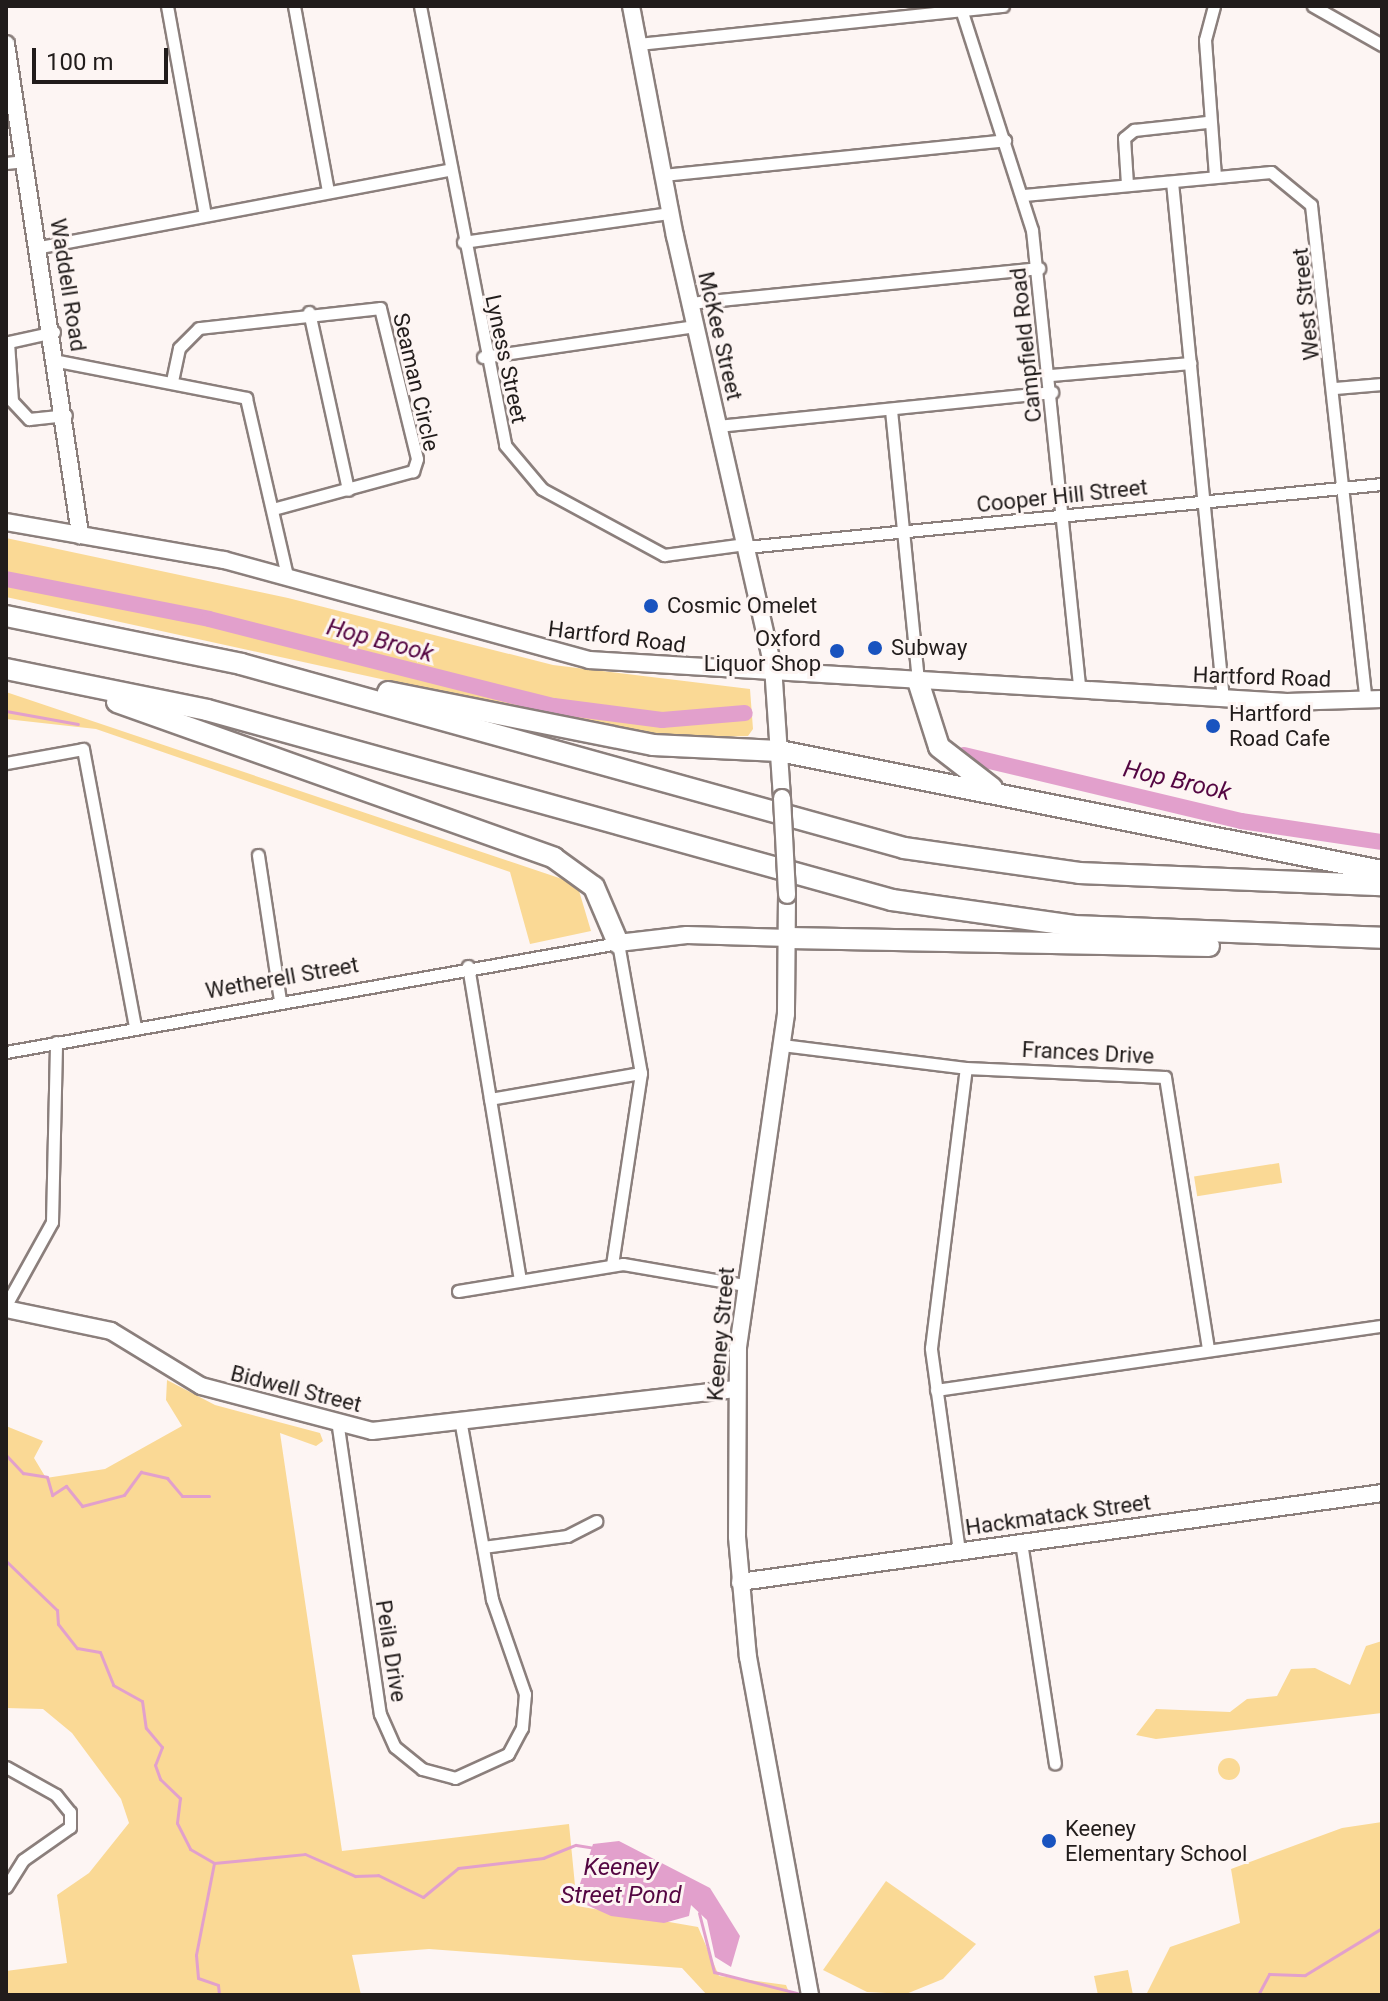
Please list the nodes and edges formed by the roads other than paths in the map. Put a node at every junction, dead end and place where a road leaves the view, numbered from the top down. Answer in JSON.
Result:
{"nodes":[{"id":1,"x":167,"y":6,"type":"edge"},
{"id":2,"x":294,"y":6,"type":"edge"},
{"id":3,"x":420,"y":6,"type":"edge"},
{"id":4,"x":631,"y":6,"type":"edge"},
{"id":5,"x":1003,"y":6,"type":"edge"},
{"id":6,"x":1214,"y":6,"type":"edge"},
{"id":7,"x":1313,"y":6,"type":"edge"},
{"id":8,"x":961,"y":8,"type":"edge"},
{"id":9,"x":639,"y":44,"type":"junction"},
{"id":10,"x":1382,"y":45,"type":"edge"},
{"id":11,"x":7,"y":53,"type":"edge"},
{"id":12,"x":1207,"y":122,"type":"junction"},
{"id":13,"x":1005,"y":140,"type":"junction"},
{"id":14,"x":25,"y":161,"type":"junction"},
{"id":15,"x":6,"y":163,"type":"edge"},
{"id":16,"x":449,"y":170,"type":"junction"},
{"id":17,"x":663,"y":175,"type":"junction"},
{"id":18,"x":1215,"y":176,"type":"junction"},
{"id":19,"x":1172,"y":182,"type":"junction"},
{"id":20,"x":1127,"y":184,"type":"junction"},
{"id":21,"x":328,"y":191,"type":"junction"},
{"id":22,"x":1024,"y":195,"type":"junction"},
{"id":23,"x":670,"y":213,"type":"junction"},
{"id":24,"x":205,"y":215,"type":"junction"},
{"id":25,"x":463,"y":242,"type":"junction"},
{"id":26,"x":40,"y":247,"type":"junction"},
{"id":27,"x":1039,"y":268,"type":"junction"},
{"id":28,"x":690,"y":303,"type":"junction"},
{"id":29,"x":309,"y":312,"type":"junction"},
{"id":30,"x":695,"y":326,"type":"junction"},
{"id":31,"x":54,"y":332,"type":"junction"},
{"id":32,"x":483,"y":357,"type":"junction"},
{"id":33,"x":58,"y":361,"type":"junction"},
{"id":34,"x":1190,"y":363,"type":"junction"},
{"id":35,"x":1051,"y":375,"type":"junction"},
{"id":36,"x":172,"y":381,"type":"junction"},
{"id":37,"x":1382,"y":384,"type":"edge"},
{"id":38,"x":1335,"y":388,"type":"junction"},
{"id":39,"x":1052,"y":392,"type":"junction"},
{"id":40,"x":891,"y":410,"type":"junction"},
{"id":41,"x":66,"y":415,"type":"junction"},
{"id":42,"x":718,"y":426,"type":"junction"},
{"id":43,"x":1382,"y":484,"type":"edge"},
{"id":44,"x":1345,"y":488,"type":"junction"},
{"id":45,"x":348,"y":490,"type":"junction"},
{"id":46,"x":1204,"y":502,"type":"junction"},
{"id":47,"x":277,"y":508,"type":"junction"},
{"id":48,"x":1064,"y":516,"type":"junction"},
{"id":49,"x":6,"y":522,"type":"edge"},
{"id":50,"x":903,"y":532,"type":"junction"},
{"id":51,"x":80,"y":535,"type":"junction"},
{"id":52,"x":745,"y":545,"type":"junction"},
{"id":53,"x":287,"y":576,"type":"junction"},
{"id":54,"x":6,"y":616,"type":"edge"},
{"id":55,"x":6,"y":669,"type":"edge"},
{"id":56,"x":271,"y":672,"type":"junction"},
{"id":57,"x":774,"y":674,"type":"junction"},
{"id":58,"x":918,"y":681,"type":"junction"},
{"id":59,"x":1080,"y":691,"type":"junction"},
{"id":60,"x":1223,"y":699,"type":"junction"},
{"id":61,"x":1374,"y":699,"type":"edge"},
{"id":62,"x":779,"y":751,"type":"junction"},
{"id":63,"x":6,"y":763,"type":"edge"},
{"id":64,"x":1053,"y":807,"type":"junction"},
{"id":65,"x":258,"y":855,"type":"dead end"},
{"id":66,"x":1382,"y":871,"type":"edge"},
{"id":67,"x":1382,"y":885,"type":"edge"},
{"id":68,"x":789,"y":938,"type":"junction"},
{"id":69,"x":1382,"y":938,"type":"edge"},
{"id":70,"x":618,"y":943,"type":"junction"},
{"id":71,"x":468,"y":966,"type":"junction"},
{"id":72,"x":280,"y":1000,"type":"junction"},
{"id":73,"x":135,"y":1027,"type":"junction"},
{"id":74,"x":56,"y":1042,"type":"junction"},
{"id":75,"x":782,"y":1045,"type":"junction"},
{"id":76,"x":6,"y":1052,"type":"edge"},
{"id":77,"x":966,"y":1068,"type":"junction"},
{"id":78,"x":641,"y":1073,"type":"junction"},
{"id":79,"x":490,"y":1099,"type":"junction"},
{"id":80,"x":612,"y":1264,"type":"junction"},
{"id":81,"x":520,"y":1280,"type":"junction"},
{"id":82,"x":745,"y":1285,"type":"junction"},
{"id":83,"x":458,"y":1291,"type":"dead end"},
{"id":84,"x":6,"y":1307,"type":"edge"},
{"id":85,"x":1382,"y":1326,"type":"edge"},
{"id":86,"x":1208,"y":1350,"type":"junction"},
{"id":87,"x":736,"y":1389,"type":"junction"},
{"id":88,"x":936,"y":1390,"type":"junction"},
{"id":89,"x":461,"y":1425,"type":"junction"},
{"id":90,"x":338,"y":1427,"type":"junction"},
{"id":91,"x":1382,"y":1493,"type":"edge"},
{"id":92,"x":596,"y":1521,"type":"dead end"},
{"id":93,"x":1021,"y":1542,"type":"junction"},
{"id":94,"x":483,"y":1547,"type":"junction"},
{"id":95,"x":959,"y":1551,"type":"junction"},
{"id":96,"x":740,"y":1582,"type":"junction"},
{"id":97,"x":1055,"y":1763,"type":"dead end"},
{"id":98,"x":6,"y":1767,"type":"edge"},
{"id":99,"x":6,"y":1887,"type":"edge"},
{"id":100,"x":810,"y":1995,"type":"edge"}],
"edges":[{"from":1,"to":24,"type":"street"},
{"from":2,"to":21,"type":"street"},
{"from":3,"to":16,"type":"street","name":"Lyness Street"},
{"from":4,"to":9,"type":"main road","name":"McKee Street"},
{"from":5,"to":8,"type":"street"},
{"from":6,"to":12,"type":"street"},
{"from":7,"to":10,"type":"street"},
{"from":8,"to":9,"type":"street"},
{"from":8,"to":13,"type":"street","name":"Campfield Road"},
{"from":9,"to":17,"type":"main road","name":"McKee Street"},
{"from":11,"to":14,"type":"main road","name":"Waddell Road"},
{"from":12,"to":18,"type":"street"},
{"from":12,"to":20,"type":"street"},
{"from":13,"to":17,"type":"street"},
{"from":13,"to":22,"type":"street","name":"Campfield Road"},
{"from":14,"to":15,"type":"street"},
{"from":14,"to":26,"type":"main road","name":"Waddell Road"},
{"from":16,"to":21,"type":"street"},
{"from":16,"to":25,"type":"street","name":"Lyness Street"},
{"from":17,"to":23,"type":"main road","name":"McKee Street"},
{"from":18,"to":19,"type":"street","name":"West Street"},
{"from":18,"to":38,"type":"street","name":"West Street"},
{"from":19,"to":20,"type":"street","name":"West Street"},
{"from":19,"to":34,"type":"street"},
{"from":20,"to":22,"type":"street","name":"West Street"},
{"from":21,"to":24,"type":"street"},
{"from":22,"to":27,"type":"street","name":"Campfield Road"},
{"from":23,"to":25,"type":"street"},
{"from":23,"to":28,"type":"main road","name":"McKee Street"},
{"from":24,"to":26,"type":"street"},
{"from":25,"to":32,"type":"street","name":"Lyness Street"},
{"from":26,"to":31,"type":"main road","name":"Waddell Road"},
{"from":27,"to":28,"type":"street"},
{"from":27,"to":35,"type":"street","name":"Campfield Road"},
{"from":28,"to":30,"type":"main road","name":"McKee Street"},
{"from":29,"to":36,"type":"street","name":"Seaman Circle"},
{"from":29,"to":45,"type":"street"},
{"from":29,"to":45,"type":"street","name":"Seaman Circle"},
{"from":30,"to":32,"type":"street"},
{"from":30,"to":42,"type":"main road","name":"McKee Street"},
{"from":31,"to":33,"type":"main road","name":"Waddell Road"},
{"from":31,"to":41,"type":"street"},
{"from":32,"to":52,"type":"street","name":"Lyness Street"},
{"from":33,"to":36,"type":"street"},
{"from":33,"to":41,"type":"main road","name":"Waddell Road"},
{"from":34,"to":35,"type":"street"},
{"from":34,"to":46,"type":"street"},
{"from":35,"to":39,"type":"street","name":"Campfield Road"},
{"from":36,"to":47,"type":"street"},
{"from":37,"to":38,"type":"street"},
{"from":38,"to":44,"type":"street","name":"West Street"},
{"from":39,"to":40,"type":"street"},
{"from":39,"to":48,"type":"street","name":"Campfield Road"},
{"from":40,"to":42,"type":"street"},
{"from":40,"to":50,"type":"street"},
{"from":41,"to":51,"type":"main road","name":"Waddell Road"},
{"from":42,"to":52,"type":"main road","name":"McKee Street"},
{"from":43,"to":44,"type":"street","name":"Cooper Hill Street"},
{"from":44,"to":46,"type":"street","name":"Cooper Hill Street"},
{"from":44,"to":61,"type":"street","name":"West Street"},
{"from":45,"to":47,"type":"street","name":"Seaman Circle"},
{"from":46,"to":48,"type":"street","name":"Cooper Hill Street"},
{"from":46,"to":60,"type":"street"},
{"from":47,"to":53,"type":"street"},
{"from":48,"to":50,"type":"street","name":"Cooper Hill Street"},
{"from":48,"to":59,"type":"street","name":"Campfield Road"},
{"from":49,"to":51,"type":"main road","name":"Hartford Road"},
{"from":50,"to":52,"type":"street","name":"Cooper Hill Street"},
{"from":50,"to":58,"type":"street"},
{"from":51,"to":53,"type":"main road","name":"Hartford Road"},
{"from":52,"to":57,"type":"main road","name":"McKee Street"},
{"from":53,"to":57,"type":"main road","name":"Hartford Road"},
{"from":54,"to":56,"type":"highway"},
{"from":55,"to":69,"type":"highway"},
{"from":55,"to":70,"type":"highway"},
{"from":56,"to":62,"type":"highway"},
{"from":56,"to":67,"type":"highway"},
{"from":57,"to":58,"type":"main road","name":"Hartford Road"},
{"from":57,"to":62,"type":"main road","name":"Keeney Street"},
{"from":58,"to":59,"type":"main road","name":"Hartford Road"},
{"from":58,"to":64,"type":"highway"},
{"from":59,"to":60,"type":"main road","name":"Hartford Road"},
{"from":60,"to":61,"type":"main road","name":"Hartford Road"},
{"from":62,"to":64,"type":"highway"},
{"from":62,"to":68,"type":"main road","name":"Keeney Street","bridge":true},
{"from":63,"to":73,"type":"street"},
{"from":64,"to":66,"type":"highway"},
{"from":65,"to":72,"type":"street"},
{"from":68,"to":69,"type":"highway"},
{"from":68,"to":70,"type":"main road","name":"Wetherell Street"},
{"from":68,"to":75,"type":"main road","name":"Keeney Street"},
{"from":70,"to":71,"type":"street","name":"Wetherell Street"},
{"from":70,"to":78,"type":"street"},
{"from":71,"to":72,"type":"street","name":"Wetherell Street"},
{"from":71,"to":79,"type":"street"},
{"from":72,"to":73,"type":"street","name":"Wetherell Street"},
{"from":73,"to":74,"type":"street","name":"Wetherell Street"},
{"from":74,"to":76,"type":"street","name":"Wetherell Street"},
{"from":74,"to":84,"type":"street"},
{"from":75,"to":77,"type":"street","name":"Frances Drive"},
{"from":75,"to":82,"type":"main road","name":"Keeney Street"},
{"from":77,"to":86,"type":"street","name":"Frances Drive"},
{"from":77,"to":88,"type":"street"},
{"from":78,"to":79,"type":"street"},
{"from":78,"to":80,"type":"street"},
{"from":79,"to":81,"type":"street"},
{"from":80,"to":81,"type":"street"},
{"from":80,"to":82,"type":"street"},
{"from":81,"to":83,"type":"street"},
{"from":82,"to":87,"type":"main road","name":"Keeney Street"},
{"from":84,"to":90,"type":"main road","name":"Bidwell Street"},
{"from":85,"to":86,"type":"street"},
{"from":86,"to":88,"type":"street"},
{"from":87,"to":89,"type":"main road","name":"Bidwell Street"},
{"from":87,"to":96,"type":"main road","name":"Keeney Street"},
{"from":88,"to":95,"type":"street"},
{"from":89,"to":90,"type":"main road","name":"Bidwell Street"},
{"from":89,"to":94,"type":"street","name":"Peila Drive"},
{"from":90,"to":94,"type":"street","name":"Peila Drive"},
{"from":91,"to":93,"type":"main road","name":"Hackmatack Street"},
{"from":92,"to":94,"type":"street"},
{"from":93,"to":95,"type":"main road","name":"Hackmatack Street"},
{"from":93,"to":97,"type":"street"},
{"from":95,"to":96,"type":"main road","name":"Hackmatack Street"},
{"from":96,"to":100,"type":"main road","name":"Keeney Street"},
{"from":98,"to":99,"type":"street"}]}
